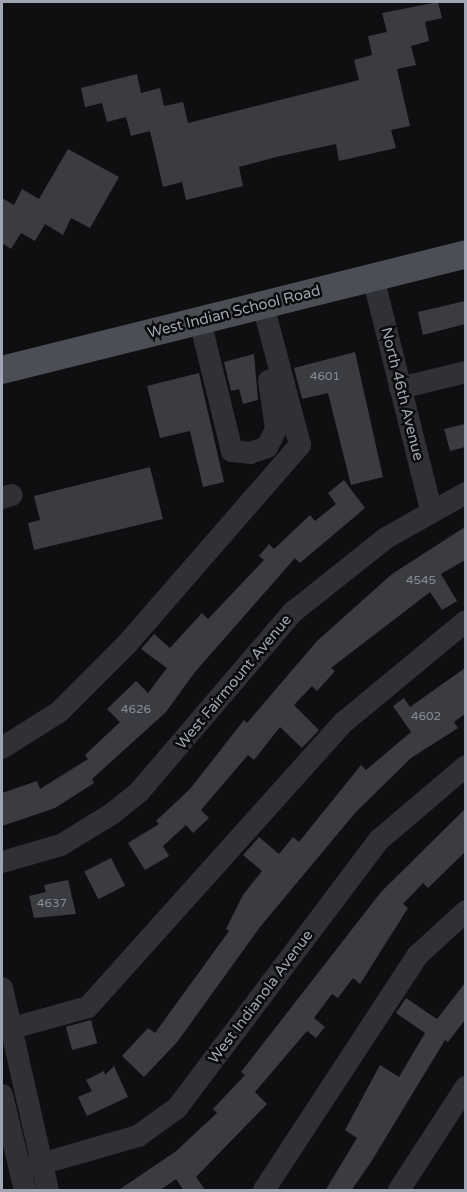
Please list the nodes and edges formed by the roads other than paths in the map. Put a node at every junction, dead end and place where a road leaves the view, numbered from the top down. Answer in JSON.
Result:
{"nodes":[{"id":1,"x":465,"y":254,"type":"edge"},
{"id":2,"x":373,"y":278,"type":"junction"},
{"id":3,"x":256,"y":307,"type":"junction"},
{"id":4,"x":200,"y":321,"type":"junction"},
{"id":5,"x":2,"y":370,"type":"edge"},
{"id":6,"x":465,"y":372,"type":"edge"},
{"id":7,"x":400,"y":388,"type":"junction"},
{"id":8,"x":465,"y":493,"type":"edge"},
{"id":9,"x":431,"y":510,"type":"junction"},
{"id":10,"x":465,"y":621,"type":"edge"},
{"id":11,"x":2,"y":748,"type":"edge"},
{"id":12,"x":465,"y":766,"type":"edge"},
{"id":13,"x":2,"y":862,"type":"edge"},
{"id":14,"x":465,"y":911,"type":"edge"},
{"id":15,"x":2,"y":988,"type":"edge"},
{"id":16,"x":6,"y":1022,"type":"edge"},
{"id":17,"x":465,"y":1087,"type":"edge"},
{"id":18,"x":2,"y":1095,"type":"edge"},
{"id":19,"x":5,"y":1122,"type":"edge"},
{"id":20,"x":29,"y":1175,"type":"edge"},
{"id":21,"x":48,"y":1191,"type":"edge"},
{"id":22,"x":264,"y":1191,"type":"edge"},
{"id":23,"x":399,"y":1191,"type":"edge"}],
"edges":[{"from":1,"to":2,"type":"main road","name":"West Indian School Road"},
{"from":2,"to":3,"type":"main road","name":"West Indian School Road"},
{"from":2,"to":7,"type":"street","name":"North 46th Avenue"},
{"from":3,"to":4,"type":"main road","name":"West Indian School Road"},
{"from":3,"to":4,"type":"street"},
{"from":3,"to":11,"type":"street"},
{"from":4,"to":5,"type":"main road","name":"West Indian School Road"},
{"from":6,"to":7,"type":"street"},
{"from":7,"to":9,"type":"street","name":"North 46th Avenue"},
{"from":8,"to":9,"type":"street","name":"West Fairmount Avenue"},
{"from":9,"to":13,"type":"street","name":"West Fairmount Avenue"},
{"from":10,"to":16,"type":"street"},
{"from":12,"to":20,"type":"street","name":"West Indianola Avenue"},
{"from":14,"to":22,"type":"street"},
{"from":15,"to":16,"type":"street"},
{"from":16,"to":20,"type":"street"},
{"from":17,"to":23,"type":"street"},
{"from":18,"to":19,"type":"street"},
{"from":19,"to":20,"type":"street"},
{"from":20,"to":21,"type":"street"}]}
